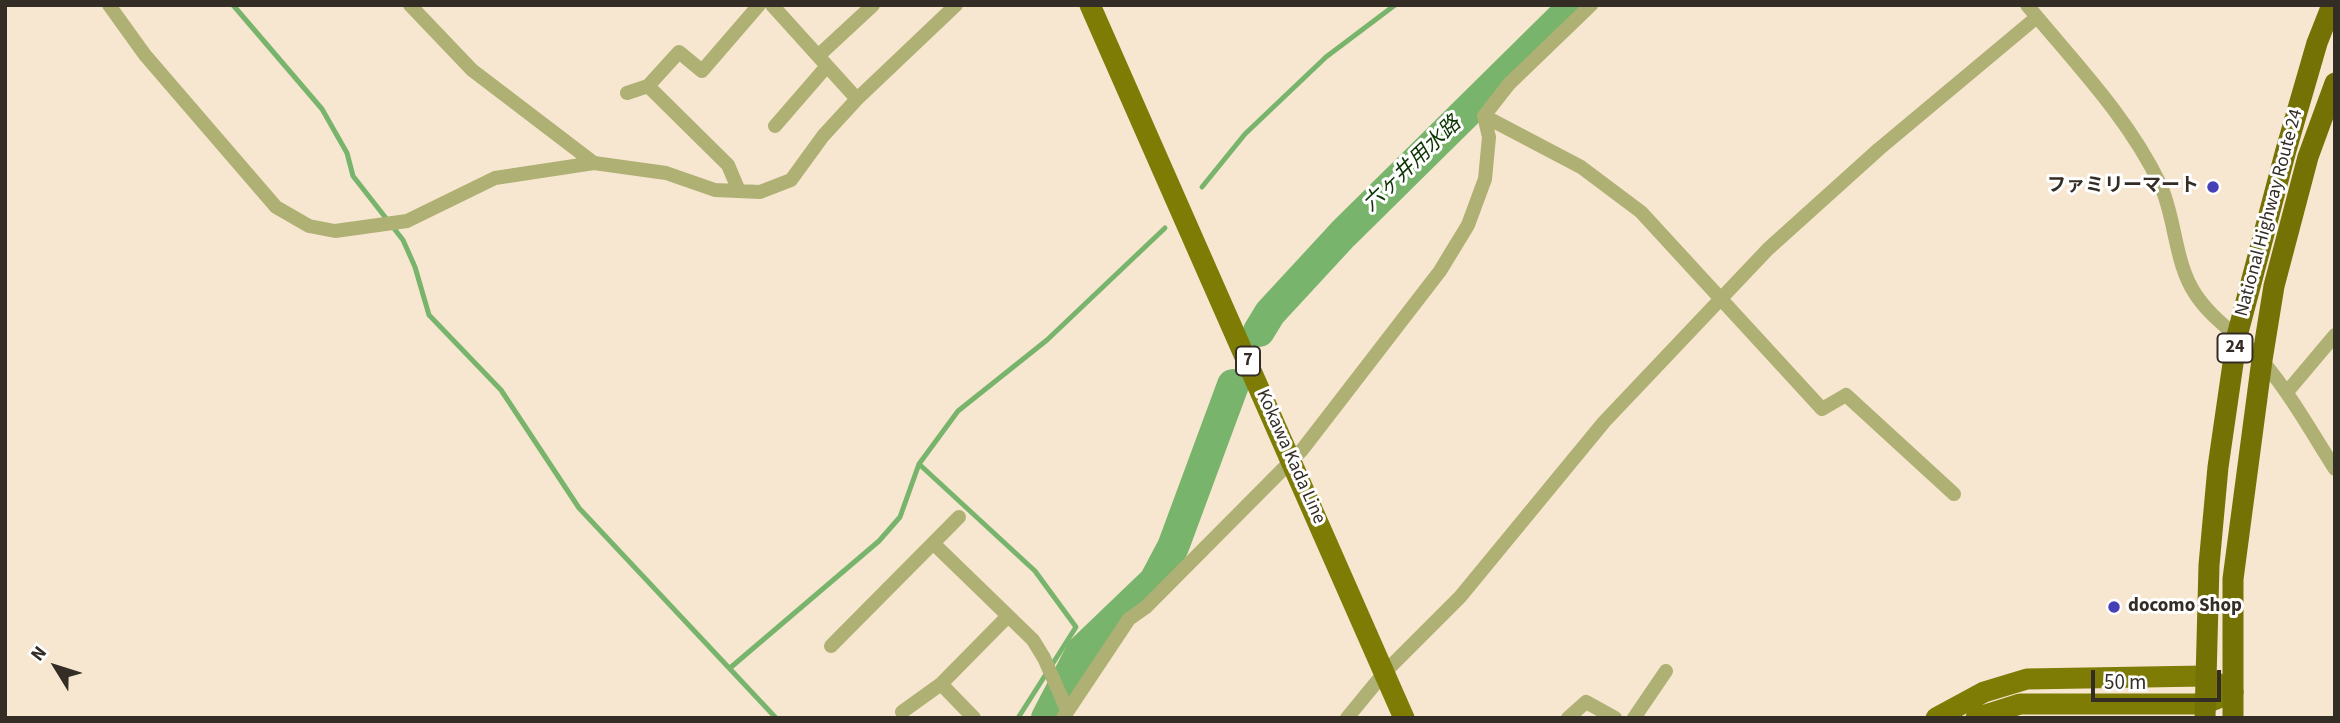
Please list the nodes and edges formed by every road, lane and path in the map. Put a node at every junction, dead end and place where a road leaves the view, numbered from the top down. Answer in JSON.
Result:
{"nodes":[{"id":1,"x":109,"y":5,"type":"edge"},
{"id":2,"x":410,"y":5,"type":"edge"},
{"id":3,"x":760,"y":5,"type":"edge"},
{"id":4,"x":772,"y":5,"type":"edge"},
{"id":5,"x":873,"y":5,"type":"edge"},
{"id":6,"x":956,"y":5,"type":"edge"},
{"id":7,"x":1090,"y":5,"type":"edge"},
{"id":8,"x":1591,"y":5,"type":"edge"},
{"id":9,"x":2027,"y":5,"type":"edge"},
{"id":10,"x":2332,"y":5,"type":"edge"},
{"id":11,"x":2037,"y":17,"type":"junction"},
{"id":12,"x":822,"y":61,"type":"junction"},
{"id":13,"x":2335,"y":83,"type":"edge"},
{"id":14,"x":648,"y":86,"type":"junction"},
{"id":15,"x":627,"y":93,"type":"dead end"},
{"id":16,"x":857,"y":99,"type":"junction"},
{"id":17,"x":1484,"y":116,"type":"junction"},
{"id":18,"x":775,"y":126,"type":"dead end"},
{"id":19,"x":594,"y":163,"type":"junction"},
{"id":20,"x":739,"y":191,"type":"junction"},
{"id":21,"x":1723,"y":298,"type":"junction"},
{"id":22,"x":2335,"y":335,"type":"edge"},
{"id":23,"x":2236,"y":337,"type":"junction"},
{"id":24,"x":2262,"y":360,"type":"junction"},
{"id":25,"x":2287,"y":392,"type":"junction"},
{"id":26,"x":1292,"y":461,"type":"junction"},
{"id":27,"x":2335,"y":469,"type":"edge"},
{"id":28,"x":1954,"y":494,"type":"dead end"},
{"id":29,"x":959,"y":517,"type":"dead end"},
{"id":30,"x":933,"y":543,"type":"junction"},
{"id":31,"x":1008,"y":616,"type":"junction"},
{"id":32,"x":831,"y":646,"type":"dead end"},
{"id":33,"x":1666,"y":671,"type":"dead end"},
{"id":34,"x":1384,"y":673,"type":"junction"},
{"id":35,"x":2204,"y":676,"type":"junction"},
{"id":36,"x":941,"y":684,"type":"junction"},
{"id":37,"x":2233,"y":692,"type":"junction"},
{"id":38,"x":2205,"y":711,"type":"edge"},
{"id":39,"x":902,"y":712,"type":"dead end"},
{"id":40,"x":1065,"y":714,"type":"edge"},
{"id":41,"x":974,"y":718,"type":"edge"},
{"id":42,"x":1348,"y":718,"type":"edge"},
{"id":43,"x":1404,"y":718,"type":"edge"},
{"id":44,"x":1567,"y":718,"type":"edge"},
{"id":45,"x":1615,"y":718,"type":"edge"},
{"id":46,"x":1634,"y":718,"type":"edge"},
{"id":47,"x":1936,"y":718,"type":"edge"},
{"id":48,"x":1976,"y":718,"type":"edge"},
{"id":49,"x":2233,"y":718,"type":"edge"}],
"edges":[{"from":1,"to":19,"type":"street"},
{"from":2,"to":19,"type":"street"},
{"from":3,"to":14,"type":"street"},
{"from":4,"to":12,"type":"street"},
{"from":5,"to":12,"type":"street"},
{"from":6,"to":16,"type":"street"},
{"from":7,"to":26,"type":"main road","name":"Kokawa Kada Line","number":"7"},
{"from":8,"to":17,"type":"street"},
{"from":9,"to":11,"type":"street"},
{"from":10,"to":23,"type":"highway","name":"National Highway Route 24","number":"24"},
{"from":11,"to":21,"type":"street"},
{"from":11,"to":23,"type":"street"},
{"from":12,"to":16,"type":"street"},
{"from":12,"to":18,"type":"street"},
{"from":13,"to":24,"type":"highway","name":"National Highway Route 24","number":"24"},
{"from":14,"to":15,"type":"street"},
{"from":14,"to":20,"type":"street"},
{"from":16,"to":20,"type":"street"},
{"from":17,"to":21,"type":"street"},
{"from":17,"to":26,"type":"street"},
{"from":19,"to":20,"type":"street"},
{"from":21,"to":28,"type":"street"},
{"from":21,"to":34,"type":"street"},
{"from":22,"to":25,"type":"street"},
{"from":23,"to":24,"type":"street"},
{"from":23,"to":35,"type":"highway","name":"National Highway Route 24","number":"24"},
{"from":24,"to":25,"type":"street"},
{"from":24,"to":37,"type":"highway","name":"National Highway Route 24","number":"24"},
{"from":25,"to":27,"type":"street"},
{"from":26,"to":34,"type":"main road","name":"Kokawa Kada Line","number":"7"},
{"from":26,"to":40,"type":"street"},
{"from":29,"to":30,"type":"street"},
{"from":30,"to":31,"type":"street"},
{"from":30,"to":32,"type":"street"},
{"from":31,"to":36,"type":"street"},
{"from":31,"to":40,"type":"street"},
{"from":33,"to":46,"type":"street"},
{"from":34,"to":42,"type":"street"},
{"from":34,"to":43,"type":"main road","name":"Kokawa Kada Line","number":"7"},
{"from":35,"to":37,"type":"main road"},
{"from":35,"to":38,"type":"highway","name":"National Highway Route 24","number":"24"},
{"from":35,"to":47,"type":"main road"},
{"from":36,"to":39,"type":"street"},
{"from":36,"to":41,"type":"street"},
{"from":37,"to":38,"type":"main road"},
{"from":37,"to":49,"type":"highway","name":"National Highway Route 24","number":"24"},
{"from":38,"to":48,"type":"main road"},
{"from":44,"to":45,"type":"street"}]}
